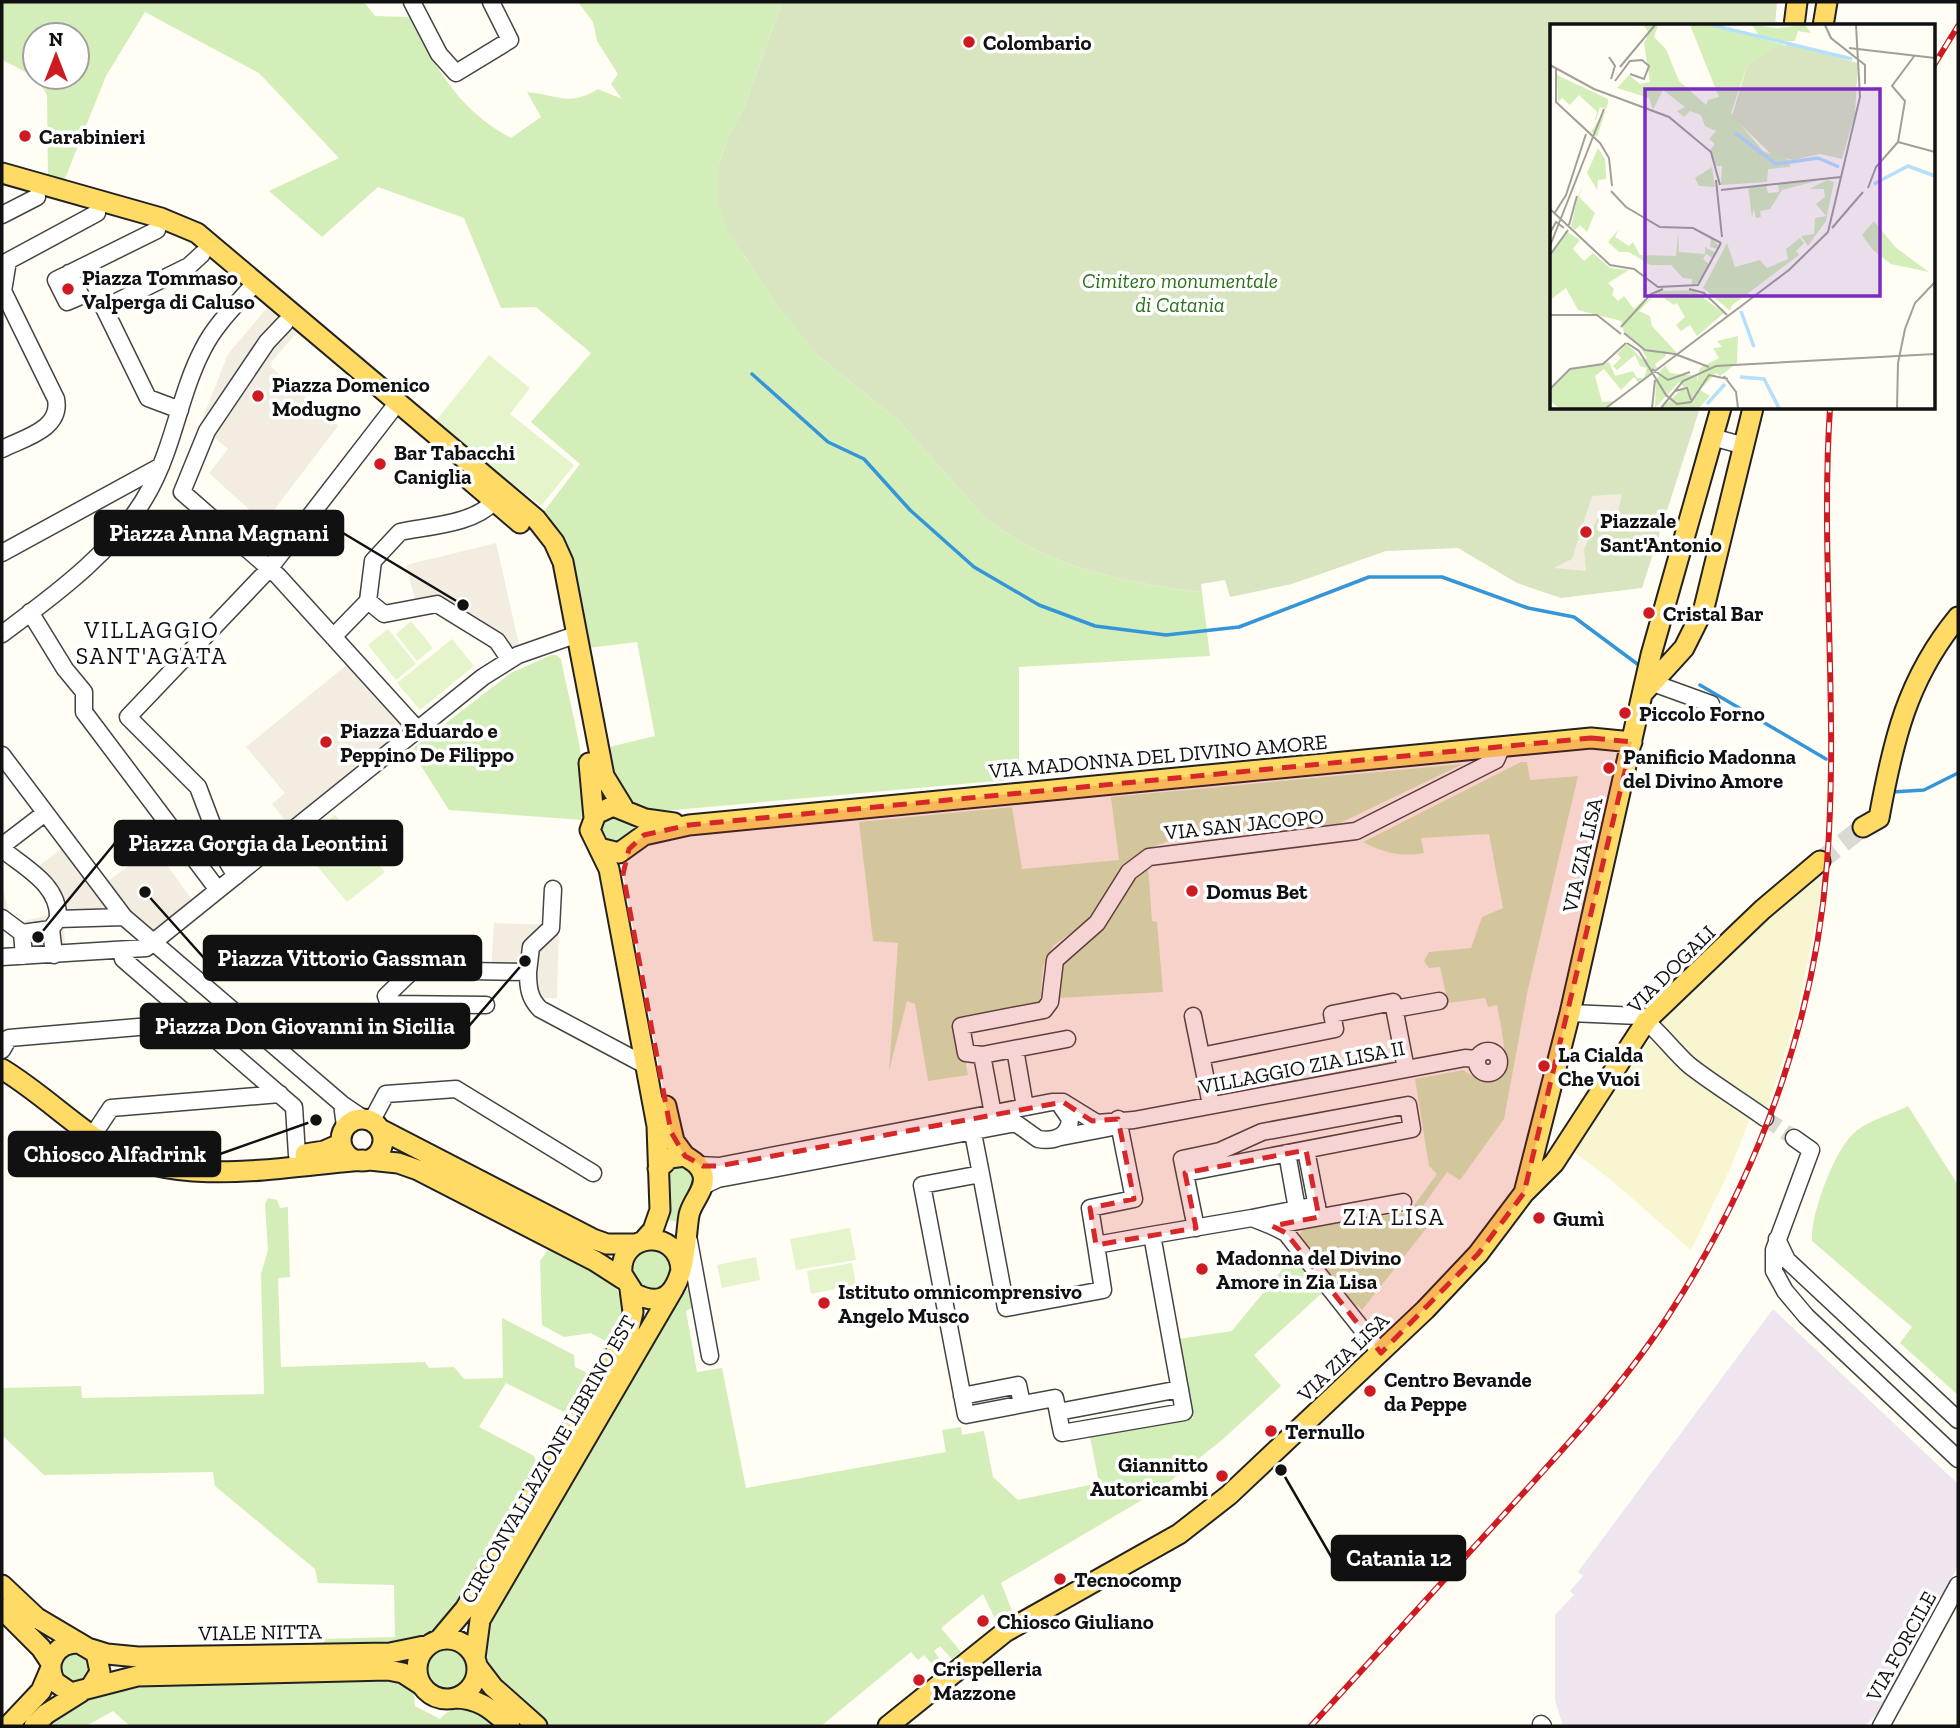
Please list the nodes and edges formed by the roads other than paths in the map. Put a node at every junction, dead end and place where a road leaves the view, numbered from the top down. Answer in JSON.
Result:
{"nodes":[{"id":1,"x":412,"y":2,"type":"edge"},
{"id":2,"x":491,"y":2,"type":"edge"},
{"id":3,"x":1797,"y":2,"type":"edge"},
{"id":4,"x":1827,"y":2,"type":"edge"},
{"id":5,"x":1794,"y":24,"type":"edge"},
{"id":6,"x":1823,"y":24,"type":"edge"},
{"id":7,"x":2,"y":173,"type":"edge"},
{"id":8,"x":2,"y":187,"type":"edge"},
{"id":9,"x":37,"y":197,"type":"junction"},
{"id":10,"x":97,"y":213,"type":"junction"},
{"id":11,"x":2,"y":215,"type":"edge"},
{"id":12,"x":157,"y":230,"type":"junction"},
{"id":13,"x":196,"y":244,"type":"junction"},
{"id":14,"x":73,"y":272,"type":"dead end"},
{"id":15,"x":252,"y":287,"type":"junction"},
{"id":16,"x":285,"y":323,"type":"junction"},
{"id":17,"x":394,"y":407,"type":"junction"},
{"id":18,"x":180,"y":410,"type":"junction"},
{"id":19,"x":1720,"y":410,"type":"edge"},
{"id":20,"x":1753,"y":410,"type":"edge"},
{"id":21,"x":1712,"y":437,"type":"junction"},
{"id":22,"x":1745,"y":446,"type":"junction"},
{"id":23,"x":2,"y":449,"type":"edge"},
{"id":24,"x":161,"y":466,"type":"junction"},
{"id":25,"x":494,"y":501,"type":"junction"},
{"id":26,"x":2,"y":553,"type":"edge"},
{"id":27,"x":270,"y":569,"type":"junction"},
{"id":28,"x":368,"y":601,"type":"junction"},
{"id":29,"x":30,"y":612,"type":"junction"},
{"id":30,"x":1958,"y":617,"type":"edge"},
{"id":31,"x":2,"y":634,"type":"edge"},
{"id":32,"x":572,"y":635,"type":"junction"},
{"id":33,"x":333,"y":636,"type":"junction"},
{"id":34,"x":1658,"y":636,"type":"junction"},
{"id":35,"x":1684,"y":648,"type":"junction"},
{"id":36,"x":510,"y":660,"type":"junction"},
{"id":37,"x":1648,"y":688,"type":"junction"},
{"id":38,"x":1711,"y":704,"type":"dead end"},
{"id":39,"x":416,"y":728,"type":"junction"},
{"id":40,"x":590,"y":735,"type":"junction"},
{"id":41,"x":1632,"y":742,"type":"junction"},
{"id":42,"x":1502,"y":746,"type":"junction"},
{"id":43,"x":2,"y":755,"type":"edge"},
{"id":44,"x":8,"y":776,"type":"edge"},
{"id":45,"x":628,"y":811,"type":"junction"},
{"id":46,"x":45,"y":813,"type":"junction"},
{"id":47,"x":1875,"y":815,"type":"tunnel mouth"},
{"id":48,"x":594,"y":818,"type":"junction"},
{"id":49,"x":689,"y":825,"type":"junction"},
{"id":50,"x":632,"y":845,"type":"junction"},
{"id":51,"x":2,"y":847,"type":"edge"},
{"id":52,"x":599,"y":848,"type":"junction"},
{"id":53,"x":1820,"y":861,"type":"tunnel mouth"},
{"id":54,"x":236,"y":876,"type":"junction"},
{"id":55,"x":553,"y":889,"type":"dead end"},
{"id":56,"x":218,"y":890,"type":"junction"},
{"id":57,"x":124,"y":917,"type":"junction"},
{"id":58,"x":2,"y":918,"type":"edge"},
{"id":59,"x":54,"y":924,"type":"junction"},
{"id":60,"x":22,"y":933,"type":"junction"},
{"id":61,"x":155,"y":941,"type":"junction"},
{"id":62,"x":121,"y":950,"type":"junction"},
{"id":63,"x":60,"y":954,"type":"junction"},
{"id":64,"x":13,"y":957,"type":"edge"},
{"id":65,"x":528,"y":972,"type":"junction"},
{"id":66,"x":1439,"y":1000,"type":"dead end"},
{"id":67,"x":486,"y":1005,"type":"dead end"},
{"id":68,"x":1394,"y":1009,"type":"junction"},
{"id":69,"x":1570,"y":1013,"type":"junction"},
{"id":70,"x":1194,"y":1016,"type":"dead end"},
{"id":71,"x":1647,"y":1020,"type":"junction"},
{"id":72,"x":197,"y":1022,"type":"junction"},
{"id":73,"x":1068,"y":1039,"type":"dead end"},
{"id":74,"x":1015,"y":1049,"type":"junction"},
{"id":75,"x":2,"y":1050,"type":"edge"},
{"id":76,"x":982,"y":1055,"type":"junction"},
{"id":77,"x":1201,"y":1056,"type":"junction"},
{"id":78,"x":2,"y":1057,"type":"edge"},
{"id":79,"x":1477,"y":1059,"type":"dead end"},
{"id":80,"x":645,"y":1065,"type":"junction"},
{"id":81,"x":2,"y":1069,"type":"edge"},
{"id":82,"x":1406,"y":1069,"type":"junction"},
{"id":83,"x":279,"y":1094,"type":"junction"},
{"id":84,"x":1057,"y":1102,"type":"junction"},
{"id":85,"x":342,"y":1104,"type":"junction"},
{"id":86,"x":1211,"y":1105,"type":"junction"},
{"id":87,"x":1026,"y":1108,"type":"junction"},
{"id":88,"x":993,"y":1114,"type":"junction"},
{"id":89,"x":1765,"y":1118,"type":"tunnel mouth"},
{"id":90,"x":1124,"y":1122,"type":"junction"},
{"id":91,"x":373,"y":1124,"type":"junction"},
{"id":92,"x":1288,"y":1127,"type":"junction"},
{"id":93,"x":96,"y":1131,"type":"junction"},
{"id":94,"x":973,"y":1133,"type":"junction"},
{"id":95,"x":342,"y":1135,"type":"junction"},
{"id":96,"x":1061,"y":1137,"type":"junction"},
{"id":97,"x":1794,"y":1138,"type":"tunnel mouth"},
{"id":98,"x":1295,"y":1152,"type":"junction"},
{"id":99,"x":297,"y":1155,"type":"junction"},
{"id":100,"x":366,"y":1160,"type":"junction"},
{"id":101,"x":691,"y":1161,"type":"junction"},
{"id":102,"x":1533,"y":1163,"type":"junction"},
{"id":103,"x":1555,"y":1163,"type":"junction"},
{"id":104,"x":658,"y":1169,"type":"junction"},
{"id":105,"x":593,"y":1172,"type":"dead end"},
{"id":106,"x":1185,"y":1173,"type":"junction"},
{"id":107,"x":981,"y":1174,"type":"junction"},
{"id":108,"x":704,"y":1186,"type":"junction"},
{"id":109,"x":1524,"y":1193,"type":"junction"},
{"id":110,"x":1403,"y":1202,"type":"dead end"},
{"id":111,"x":1297,"y":1209,"type":"junction"},
{"id":112,"x":1318,"y":1211,"type":"junction"},
{"id":113,"x":1252,"y":1218,"type":"junction"},
{"id":114,"x":1272,"y":1226,"type":"junction"},
{"id":115,"x":1196,"y":1228,"type":"junction"},
{"id":116,"x":1152,"y":1236,"type":"junction"},
{"id":117,"x":1777,"y":1239,"type":"junction"},
{"id":118,"x":640,"y":1242,"type":"junction"},
{"id":119,"x":1096,"y":1245,"type":"junction"},
{"id":120,"x":682,"y":1279,"type":"junction"},
{"id":121,"x":626,"y":1284,"type":"junction"},
{"id":122,"x":1827,"y":1300,"type":"junction"},
{"id":123,"x":1806,"y":1316,"type":"junction"},
{"id":124,"x":1381,"y":1353,"type":"junction"},
{"id":125,"x":709,"y":1356,"type":"dead end"},
{"id":126,"x":1180,"y":1389,"type":"junction"},
{"id":127,"x":1058,"y":1412,"type":"junction"},
{"id":128,"x":1958,"y":1420,"type":"edge"},
{"id":129,"x":1958,"y":1429,"type":"edge"},
{"id":130,"x":1944,"y":1445,"type":"junction"},
{"id":131,"x":1958,"y":1459,"type":"edge"},
{"id":132,"x":2,"y":1585,"type":"edge"},
{"id":133,"x":1958,"y":1585,"type":"edge"},
{"id":134,"x":2,"y":1609,"type":"edge"},
{"id":135,"x":434,"y":1643,"type":"junction"},
{"id":136,"x":85,"y":1646,"type":"junction"},
{"id":137,"x":476,"y":1662,"type":"junction"},
{"id":138,"x":51,"y":1666,"type":"junction"},
{"id":139,"x":421,"y":1684,"type":"junction"},
{"id":140,"x":85,"y":1690,"type":"junction"},
{"id":141,"x":454,"y":1698,"type":"junction"},
{"id":142,"x":8,"y":1726,"type":"edge"},
{"id":143,"x":34,"y":1726,"type":"edge"},
{"id":144,"x":510,"y":1726,"type":"edge"},
{"id":145,"x":537,"y":1726,"type":"edge"},
{"id":146,"x":888,"y":1726,"type":"edge"},
{"id":147,"x":1881,"y":1726,"type":"edge"}],
"edges":[{"from":1,"to":2,"type":"street"},
{"from":3,"to":5,"type":"main road"},
{"from":4,"to":6,"type":"main road"},
{"from":7,"to":13,"type":"main road"},
{"from":8,"to":9,"type":"main road"},
{"from":9,"to":10,"type":"main road"},
{"from":9,"to":11,"type":"street"},
{"from":10,"to":12,"type":"main road"},
{"from":10,"to":23,"type":"street"},
{"from":12,"to":13,"type":"main road"},
{"from":12,"to":14,"type":"street"},
{"from":13,"to":15,"type":"main road"},
{"from":13,"to":18,"type":"street"},
{"from":15,"to":16,"type":"main road"},
{"from":15,"to":17,"type":"main road"},
{"from":15,"to":18,"type":"street"},
{"from":16,"to":17,"type":"main road"},
{"from":16,"to":27,"type":"street"},
{"from":17,"to":25,"type":"main road"},
{"from":17,"to":27,"type":"street"},
{"from":17,"to":32,"type":"main road"},
{"from":18,"to":24,"type":"street"},
{"from":19,"to":21,"type":"main road","name":"VIA ZIA LISA"},
{"from":20,"to":22,"type":"main road"},
{"from":21,"to":22,"type":"street"},
{"from":21,"to":34,"type":"main road","name":"VIA ZIA LISA"},
{"from":22,"to":35,"type":"main road"},
{"from":24,"to":26,"type":"street"},
{"from":24,"to":29,"type":"street"},
{"from":25,"to":28,"type":"street"},
{"from":25,"to":32,"type":"main road"},
{"from":27,"to":33,"type":"street"},
{"from":27,"to":54,"type":"street"},
{"from":28,"to":33,"type":"street"},
{"from":28,"to":36,"type":"street"},
{"from":29,"to":31,"type":"street"},
{"from":29,"to":56,"type":"street"},
{"from":30,"to":47,"type":"main road"},
{"from":32,"to":36,"type":"street"},
{"from":32,"to":40,"type":"main road"},
{"from":33,"to":39,"type":"street"},
{"from":34,"to":35,"type":"main road"},
{"from":34,"to":37,"type":"main road","name":"VIA ZIA LISA"},
{"from":35,"to":37,"type":"main road"},
{"from":36,"to":39,"type":"street"},
{"from":37,"to":38,"type":"street"},
{"from":37,"to":41,"type":"main road","name":"VIA ZIA LISA"},
{"from":39,"to":54,"type":"street"},
{"from":40,"to":45,"type":"main road"},
{"from":40,"to":48,"type":"main road"},
{"from":41,"to":42,"type":"main road","name":"VIA MADONNA DEL DIVINO AMORE"},
{"from":41,"to":69,"type":"main road","name":"VIA ZIA LISA"},
{"from":42,"to":49,"type":"main road","name":"VIA MADONNA DEL DIVINO AMORE"},
{"from":42,"to":76,"type":"street","name":"VIA SAN JACOPO"},
{"from":43,"to":44,"type":"street"},
{"from":44,"to":46,"type":"street"},
{"from":45,"to":48,"type":"main road"},
{"from":45,"to":49,"type":"main road"},
{"from":45,"to":50,"type":"main road"},
{"from":46,"to":51,"type":"street"},
{"from":46,"to":57,"type":"street"},
{"from":48,"to":52,"type":"main road"},
{"from":49,"to":50,"type":"main road"},
{"from":50,"to":52,"type":"main road"},
{"from":50,"to":101,"type":"main road"},
{"from":51,"to":59,"type":"street"},
{"from":52,"to":80,"type":"main road"},
{"from":53,"to":71,"type":"main road","name":"VIA DOGALI"},
{"from":54,"to":56,"type":"street"},
{"from":55,"to":65,"type":"street"},
{"from":56,"to":61,"type":"street"},
{"from":57,"to":59,"type":"street"},
{"from":57,"to":61,"type":"street"},
{"from":58,"to":60,"type":"street"},
{"from":59,"to":60,"type":"street"},
{"from":59,"to":63,"type":"street"},
{"from":60,"to":64,"type":"street"},
{"from":61,"to":62,"type":"street"},
{"from":61,"to":85,"type":"street"},
{"from":62,"to":63,"type":"street"},
{"from":62,"to":72,"type":"street"},
{"from":63,"to":64,"type":"street"},
{"from":65,"to":67,"type":"street"},
{"from":65,"to":80,"type":"street"},
{"from":66,"to":68,"type":"street"},
{"from":68,"to":77,"type":"street"},
{"from":68,"to":82,"type":"street"},
{"from":69,"to":71,"type":"street"},
{"from":69,"to":102,"type":"main road","name":"VIA ZIA LISA"},
{"from":70,"to":77,"type":"street"},
{"from":71,"to":89,"type":"street"},
{"from":71,"to":103,"type":"main road","name":"VIA DOGALI"},
{"from":72,"to":75,"type":"street"},
{"from":72,"to":83,"type":"street"},
{"from":73,"to":74,"type":"street"},
{"from":74,"to":76,"type":"street"},
{"from":74,"to":87,"type":"street"},
{"from":76,"to":88,"type":"street"},
{"from":77,"to":86,"type":"street"},
{"from":78,"to":93,"type":"main road"},
{"from":79,"to":82,"type":"street","name":"VILLAGGIO ZIA LISA II"},
{"from":80,"to":104,"type":"main road"},
{"from":81,"to":93,"type":"main road"},
{"from":82,"to":86,"type":"street","name":"VILLAGGIO ZIA LISA II"},
{"from":83,"to":93,"type":"street"},
{"from":83,"to":99,"type":"street"},
{"from":84,"to":87,"type":"street"},
{"from":84,"to":90,"type":"street"},
{"from":84,"to":96,"type":"street"},
{"from":85,"to":91,"type":"street"},
{"from":85,"to":95,"type":"street"},
{"from":86,"to":90,"type":"street","name":"VILLAGGIO ZIA LISA II"},
{"from":87,"to":88,"type":"street"},
{"from":88,"to":101,"type":"street"},
{"from":90,"to":96,"type":"street","name":"VILLAGGIO ZIA LISA II"},
{"from":90,"to":119,"type":"street"},
{"from":91,"to":95,"type":"main road"},
{"from":91,"to":100,"type":"main road"},
{"from":91,"to":105,"type":"street"},
{"from":91,"to":118,"type":"main road"},
{"from":92,"to":98,"type":"street"},
{"from":92,"to":98,"type":"street"},
{"from":92,"to":106,"type":"street"},
{"from":93,"to":99,"type":"main road"},
{"from":93,"to":100,"type":"main road"},
{"from":94,"to":96,"type":"street"},
{"from":94,"to":107,"type":"street"},
{"from":94,"to":108,"type":"street"},
{"from":95,"to":99,"type":"main road"},
{"from":95,"to":100,"type":"main road"},
{"from":97,"to":117,"type":"street"},
{"from":98,"to":106,"type":"street"},
{"from":98,"to":111,"type":"street"},
{"from":98,"to":112,"type":"street"},
{"from":100,"to":121,"type":"main road"},
{"from":101,"to":104,"type":"main road"},
{"from":101,"to":108,"type":"main road"},
{"from":102,"to":103,"type":"main road"},
{"from":102,"to":109,"type":"main road","name":"VIA ZIA LISA"},
{"from":103,"to":109,"type":"main road","name":"VIA DOGALI"},
{"from":104,"to":118,"type":"main road"},
{"from":106,"to":115,"type":"street"},
{"from":107,"to":119,"type":"street"},
{"from":107,"to":127,"type":"street"},
{"from":108,"to":120,"type":"main road","name":"CIRCONVALLAZIONE LIBRINO EST"},
{"from":109,"to":124,"type":"main road","name":"VIA ZIA LISA"},
{"from":110,"to":112,"type":"street"},
{"from":111,"to":112,"type":"street"},
{"from":111,"to":113,"type":"street"},
{"from":112,"to":114,"type":"street"},
{"from":113,"to":114,"type":"street"},
{"from":113,"to":115,"type":"street"},
{"from":114,"to":124,"type":"street"},
{"from":115,"to":116,"type":"street"},
{"from":116,"to":119,"type":"street"},
{"from":116,"to":126,"type":"street"},
{"from":117,"to":122,"type":"street"},
{"from":117,"to":123,"type":"street"},
{"from":118,"to":120,"type":"main road"},
{"from":118,"to":121,"type":"main road"},
{"from":120,"to":121,"type":"main road"},
{"from":120,"to":125,"type":"street"},
{"from":120,"to":137,"type":"main road","name":"CIRCONVALLAZIONE LIBRINO EST"},
{"from":121,"to":135,"type":"main road"},
{"from":122,"to":123,"type":"street"},
{"from":122,"to":128,"type":"street"},
{"from":123,"to":130,"type":"street"},
{"from":124,"to":146,"type":"main road","name":"VIA ZIA LISA"},
{"from":126,"to":127,"type":"street"},
{"from":126,"to":127,"type":"street"},
{"from":129,"to":130,"type":"street"},
{"from":130,"to":131,"type":"street"},
{"from":132,"to":136,"type":"main road","name":"VIALE NITTA"},
{"from":133,"to":147,"type":"street","name":"VIA FORCILE"},
{"from":134,"to":138,"type":"main road"},
{"from":135,"to":136,"type":"main road","name":"VIALE NITTA"},
{"from":135,"to":137,"type":"main road"},
{"from":135,"to":139,"type":"main road"},
{"from":136,"to":138,"type":"main road"},
{"from":136,"to":140,"type":"main road"},
{"from":137,"to":141,"type":"main road"},
{"from":137,"to":145,"type":"main road"},
{"from":138,"to":140,"type":"main road"},
{"from":138,"to":142,"type":"main road"},
{"from":139,"to":140,"type":"main road"},
{"from":139,"to":141,"type":"main road"},
{"from":140,"to":143,"type":"main road"},
{"from":141,"to":144,"type":"main road"}]}
